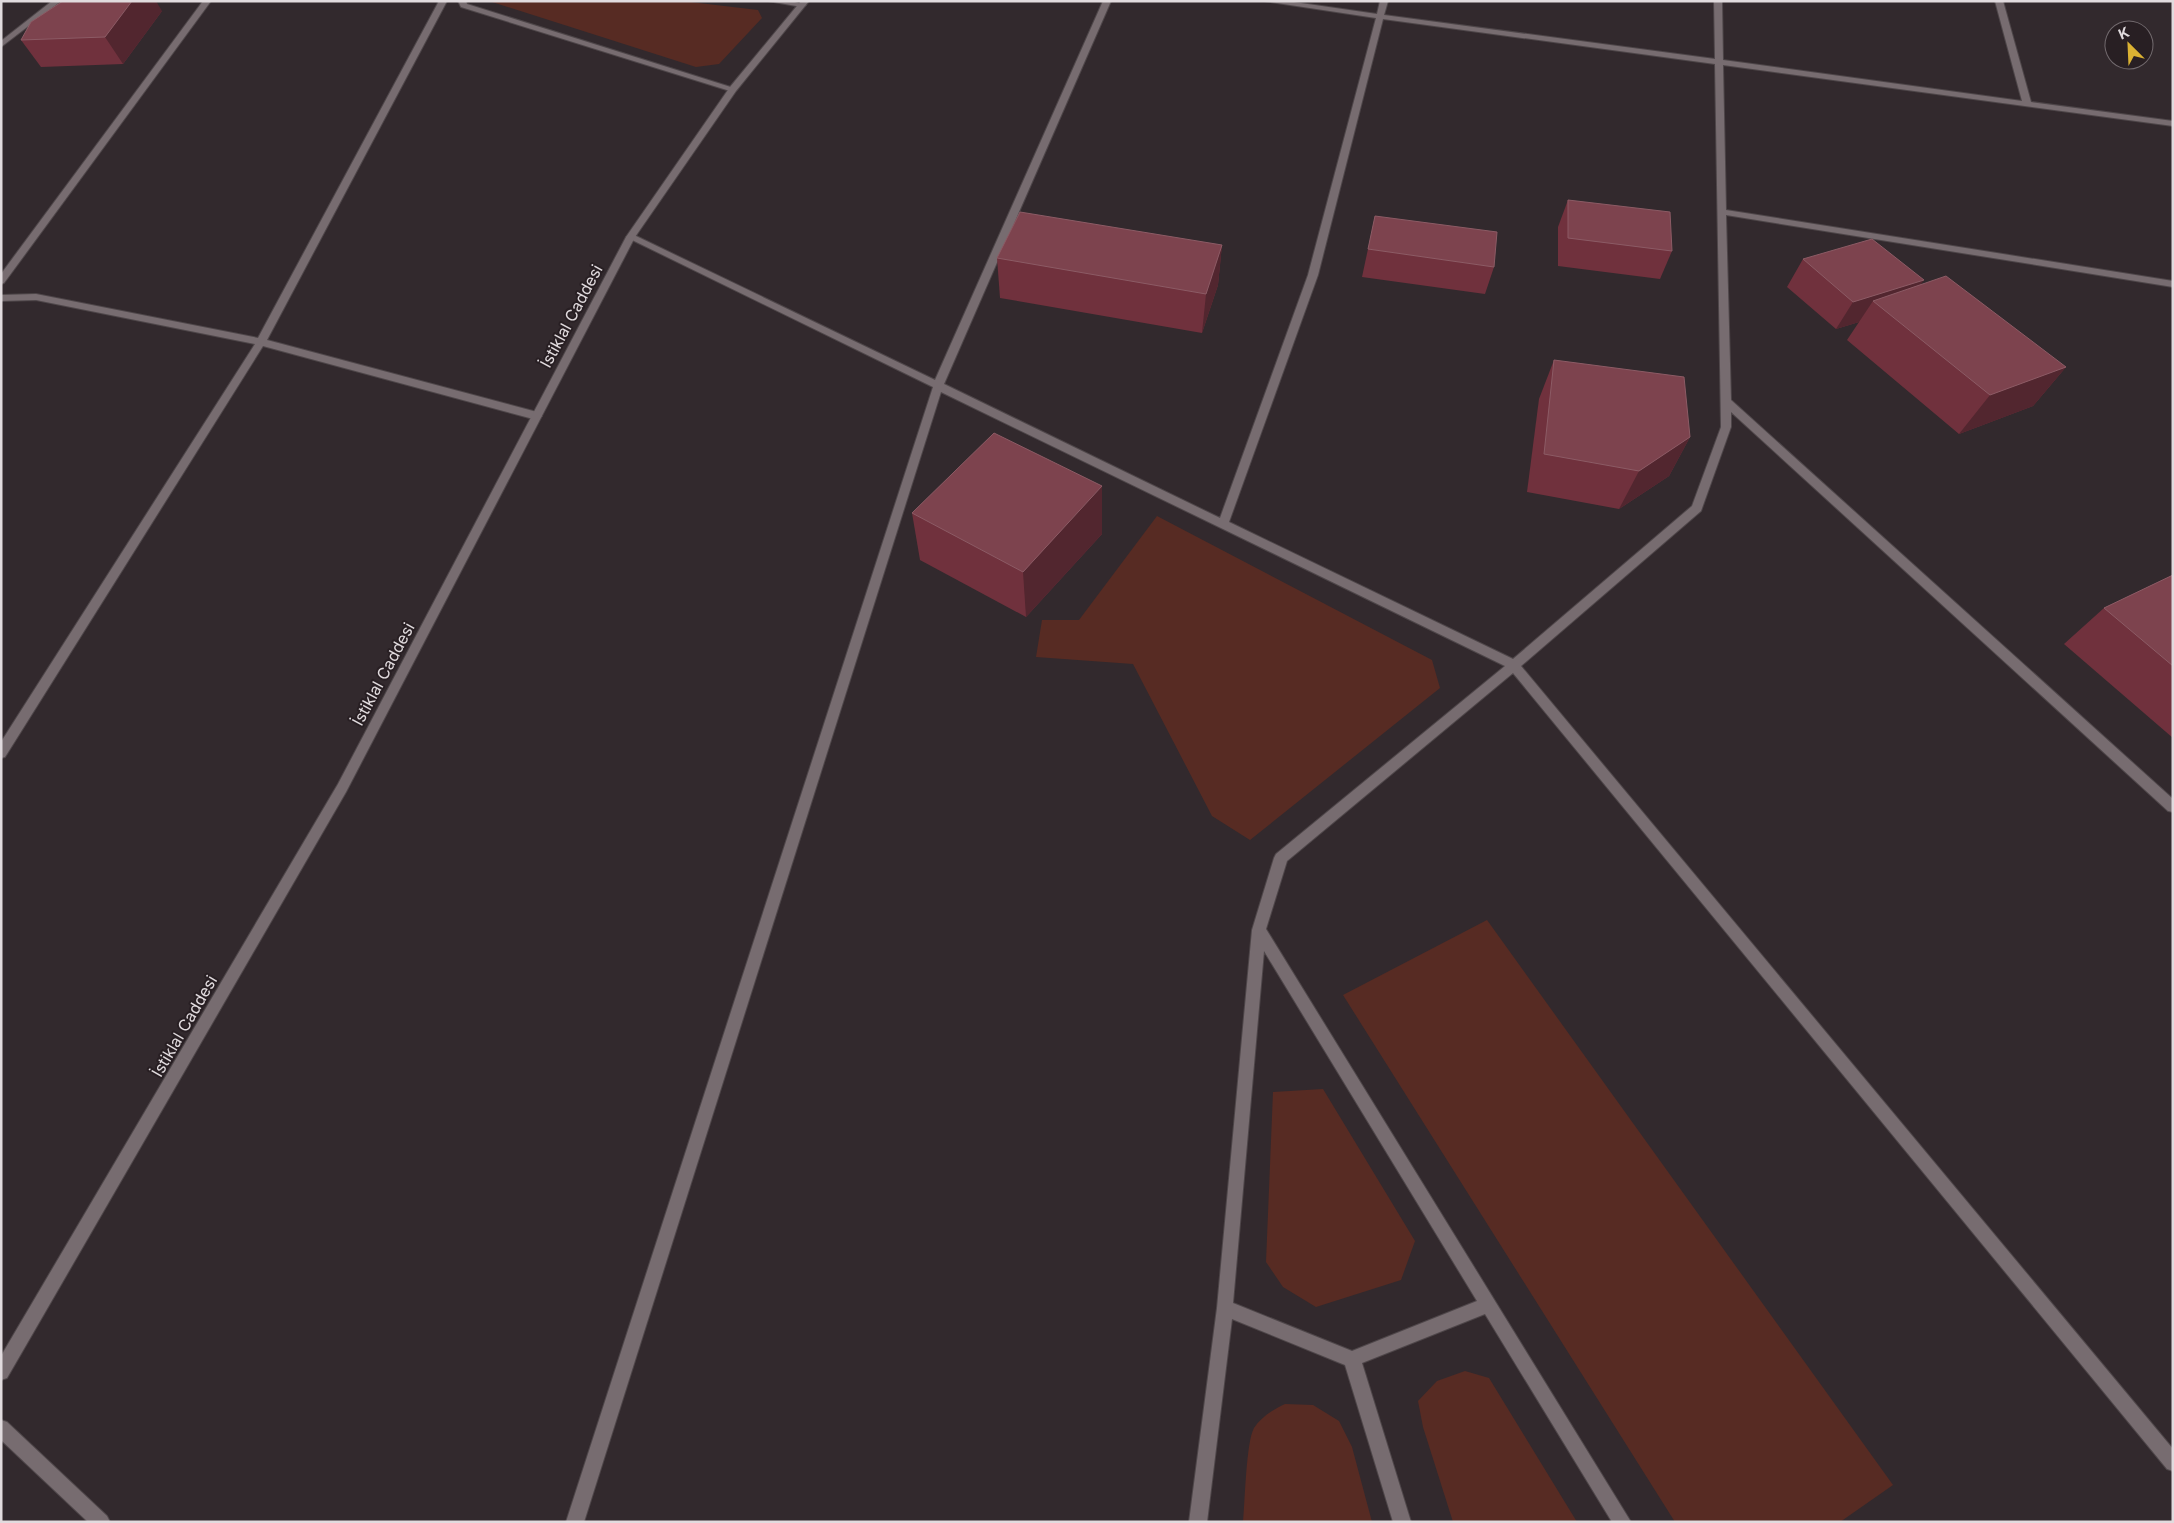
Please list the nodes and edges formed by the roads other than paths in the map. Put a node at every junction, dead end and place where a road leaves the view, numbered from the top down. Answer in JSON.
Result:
{"nodes":[{"id":1,"x":57,"y":1,"type":"edge"},
{"id":2,"x":207,"y":1,"type":"edge"},
{"id":3,"x":443,"y":1,"type":"edge"},
{"id":4,"x":462,"y":1,"type":"edge"},
{"id":5,"x":772,"y":1,"type":"edge"},
{"id":6,"x":1107,"y":1,"type":"edge"},
{"id":7,"x":1268,"y":1,"type":"edge"},
{"id":8,"x":1384,"y":1,"type":"edge"},
{"id":9,"x":1718,"y":1,"type":"edge"},
{"id":10,"x":1999,"y":1,"type":"edge"},
{"id":11,"x":804,"y":3,"type":"edge"},
{"id":12,"x":1380,"y":16,"type":"junction"},
{"id":13,"x":1,"y":45,"type":"edge"},
{"id":14,"x":1719,"y":63,"type":"junction"},
{"id":15,"x":733,"y":89,"type":"junction"},
{"id":16,"x":2027,"y":104,"type":"junction"},
{"id":17,"x":2173,"y":124,"type":"edge"},
{"id":18,"x":1722,"y":212,"type":"junction"},
{"id":19,"x":630,"y":236,"type":"junction"},
{"id":20,"x":1,"y":281,"type":"edge"},
{"id":21,"x":2173,"y":284,"type":"edge"},
{"id":22,"x":1,"y":298,"type":"edge"},
{"id":23,"x":261,"y":342,"type":"junction"},
{"id":24,"x":938,"y":386,"type":"junction"},
{"id":25,"x":1726,"y":402,"type":"junction"},
{"id":26,"x":537,"y":416,"type":"junction"},
{"id":27,"x":1223,"y":524,"type":"junction"},
{"id":28,"x":1514,"y":665,"type":"junction"},
{"id":29,"x":1,"y":754,"type":"edge"},
{"id":30,"x":2173,"y":807,"type":"edge"},
{"id":31,"x":1259,"y":930,"type":"junction"},
{"id":32,"x":1489,"y":1304,"type":"junction"},
{"id":33,"x":1225,"y":1308,"type":"junction"},
{"id":34,"x":1352,"y":1359,"type":"junction"},
{"id":35,"x":1,"y":1372,"type":"edge"},
{"id":36,"x":1,"y":1428,"type":"edge"},
{"id":37,"x":2173,"y":1463,"type":"edge"},
{"id":38,"x":101,"y":1522,"type":"edge"},
{"id":39,"x":575,"y":1522,"type":"edge"},
{"id":40,"x":1198,"y":1522,"type":"edge"},
{"id":41,"x":1402,"y":1522,"type":"edge"},
{"id":42,"x":1622,"y":1522,"type":"edge"}],
"edges":[{"from":1,"to":13,"type":"street"},
{"from":2,"to":20,"type":"street"},
{"from":3,"to":23,"type":"street"},
{"from":4,"to":15,"type":"street"},
{"from":5,"to":11,"type":"street"},
{"from":6,"to":24,"type":"street"},
{"from":7,"to":12,"type":"street"},
{"from":8,"to":12,"type":"street"},
{"from":9,"to":14,"type":"street"},
{"from":10,"to":16,"type":"street"},
{"from":11,"to":15,"type":"street","name":"İstiklal Caddesi"},
{"from":12,"to":14,"type":"street"},
{"from":12,"to":27,"type":"street"},
{"from":14,"to":16,"type":"street"},
{"from":14,"to":18,"type":"street"},
{"from":15,"to":19,"type":"street","name":"İstiklal Caddesi"},
{"from":16,"to":17,"type":"street"},
{"from":18,"to":21,"type":"street"},
{"from":18,"to":25,"type":"street"},
{"from":19,"to":24,"type":"street"},
{"from":19,"to":26,"type":"street","name":"İstiklal Caddesi"},
{"from":22,"to":23,"type":"street"},
{"from":23,"to":26,"type":"street"},
{"from":23,"to":29,"type":"street"},
{"from":24,"to":27,"type":"street"},
{"from":24,"to":39,"type":"street"},
{"from":25,"to":28,"type":"street"},
{"from":25,"to":30,"type":"street"},
{"from":26,"to":35,"type":"street","name":"İstiklal Caddesi"},
{"from":27,"to":28,"type":"street"},
{"from":28,"to":31,"type":"street"},
{"from":28,"to":37,"type":"street"},
{"from":31,"to":32,"type":"street"},
{"from":31,"to":33,"type":"street"},
{"from":32,"to":34,"type":"street"},
{"from":32,"to":42,"type":"street"},
{"from":33,"to":34,"type":"street"},
{"from":33,"to":40,"type":"street"},
{"from":34,"to":41,"type":"street"},
{"from":36,"to":38,"type":"street"}]}
